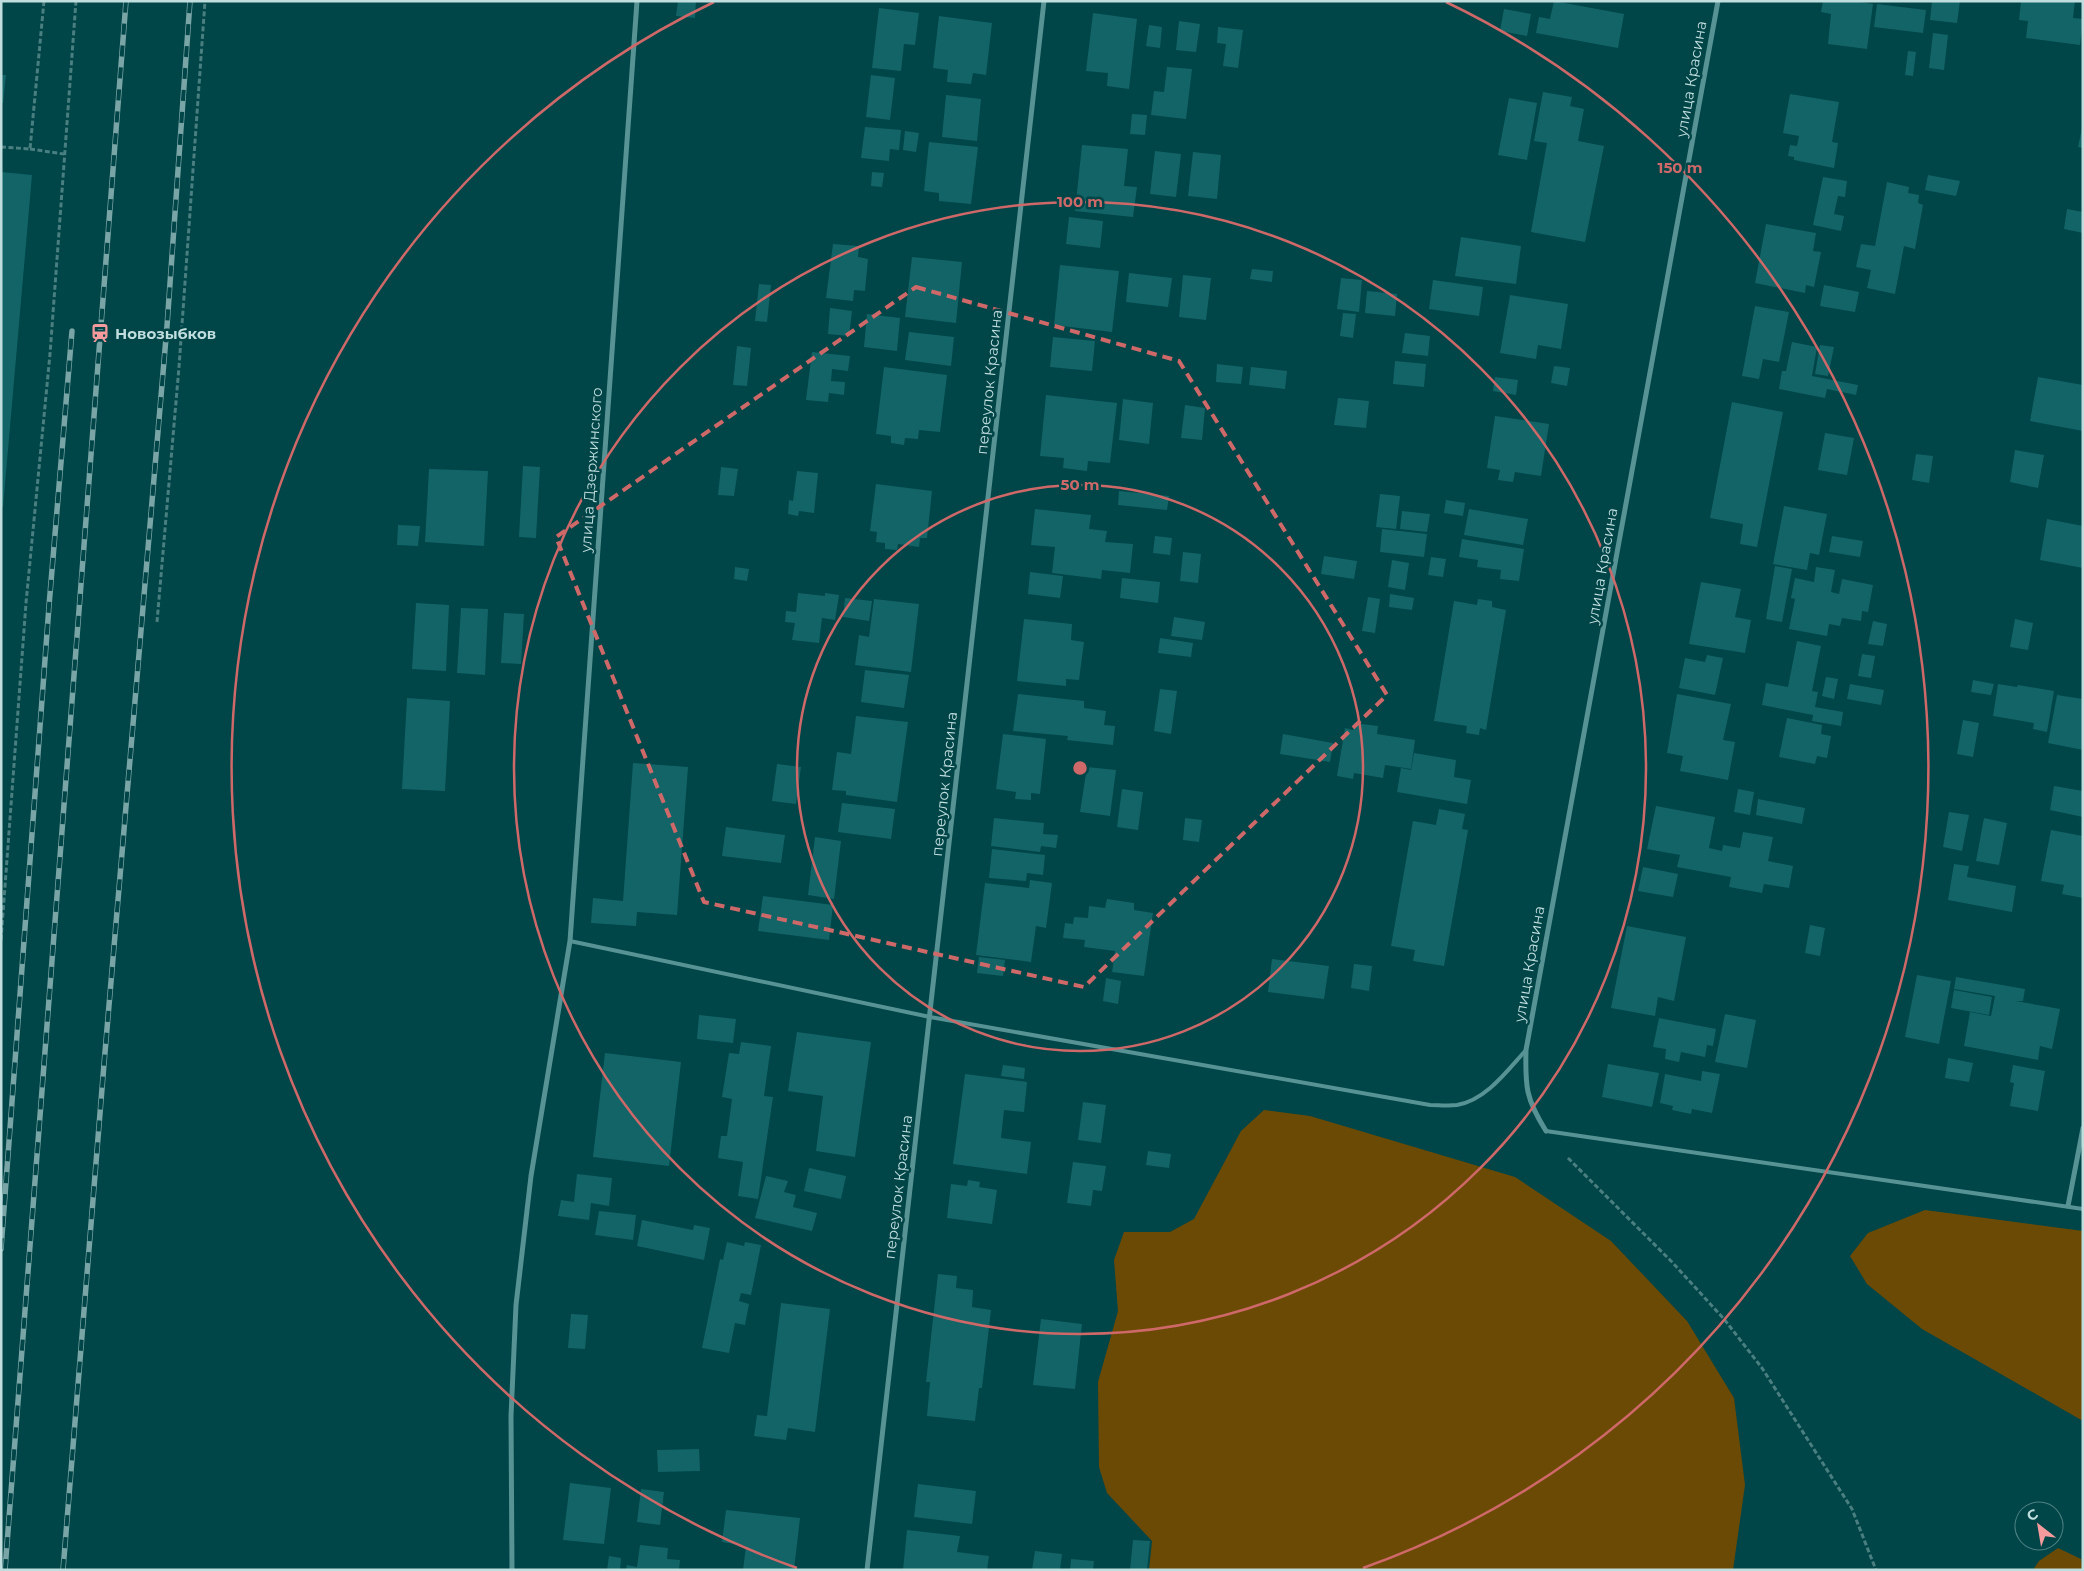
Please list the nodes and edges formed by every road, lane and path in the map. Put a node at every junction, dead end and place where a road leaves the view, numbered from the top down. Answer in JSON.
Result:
{"nodes":[{"id":1,"x":44,"y":1,"type":"edge"},
{"id":2,"x":75,"y":1,"type":"edge"},
{"id":3,"x":206,"y":1,"type":"edge"},
{"id":4,"x":637,"y":1,"type":"edge"},
{"id":5,"x":1044,"y":1,"type":"edge"},
{"id":6,"x":1718,"y":1,"type":"edge"},
{"id":7,"x":1,"y":147,"type":"edge"},
{"id":8,"x":30,"y":149,"type":"junction"},
{"id":9,"x":64,"y":154,"type":"junction"},
{"id":10,"x":157,"y":622,"type":"dead end"},
{"id":11,"x":1,"y":940,"type":"edge"},
{"id":12,"x":570,"y":941,"type":"junction"},
{"id":13,"x":930,"y":1017,"type":"junction"},
{"id":14,"x":1526,"y":1050,"type":"junction"},
{"id":15,"x":2083,"y":1128,"type":"edge"},
{"id":16,"x":1546,"y":1131,"type":"junction"},
{"id":17,"x":2068,"y":1206,"type":"junction"},
{"id":18,"x":2083,"y":1209,"type":"edge"},
{"id":19,"x":512,"y":1570,"type":"edge"},
{"id":20,"x":867,"y":1570,"type":"edge"},
{"id":21,"x":1876,"y":1570,"type":"edge"}],
"edges":[{"from":1,"to":8,"type":"path"},
{"from":2,"to":9,"type":"path"},
{"from":3,"to":10,"type":"path"},
{"from":4,"to":12,"type":"street","name":"улица Дзержинского"},
{"from":5,"to":13,"type":"street","name":"переулок Красина"},
{"from":6,"to":14,"type":"street","name":"улица Красина"},
{"from":7,"to":8,"type":"path"},
{"from":8,"to":9,"type":"path"},
{"from":9,"to":11,"type":"path"},
{"from":12,"to":13,"type":"lane"},
{"from":12,"to":19,"type":"street","name":"улица Дзержинского"},
{"from":13,"to":14,"type":"lane"},
{"from":13,"to":20,"type":"street","name":"переулок Красина"},
{"from":14,"to":16,"type":"street","name":"улица Красина"},
{"from":15,"to":17,"type":"street"},
{"from":16,"to":17,"type":"lane"},
{"from":16,"to":21,"type":"path"},
{"from":17,"to":18,"type":"lane"}]}
